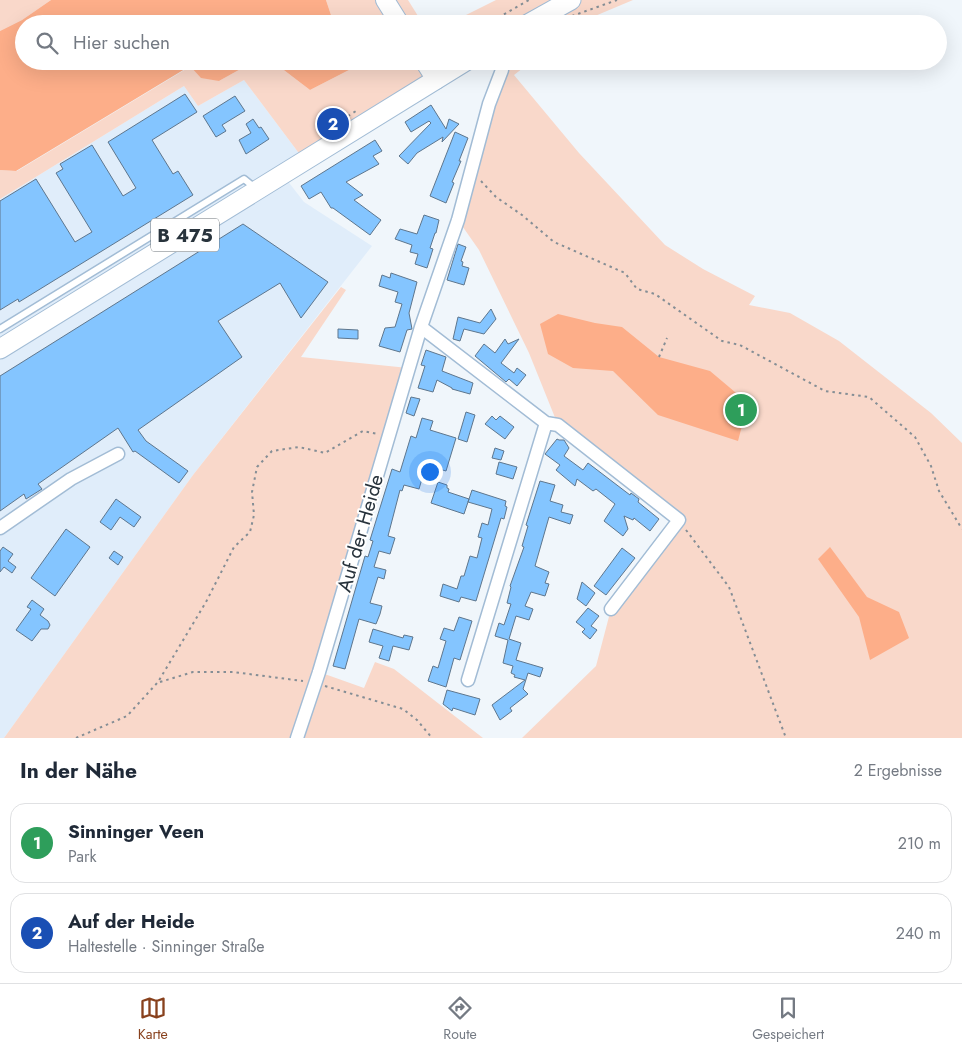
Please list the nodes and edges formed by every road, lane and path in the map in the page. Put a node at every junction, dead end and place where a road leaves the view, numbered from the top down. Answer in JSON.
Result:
{"nodes":[{"id":1,"x":385,"y":0,"type":"edge"},
{"id":2,"x":529,"y":0,"type":"edge"},
{"id":3,"x":617,"y":0,"type":"edge"},
{"id":4,"x":570,"y":9,"type":"edge"},
{"id":5,"x":394,"y":15,"type":"edge"},
{"id":6,"x":503,"y":15,"type":"edge"},
{"id":7,"x":553,"y":15,"type":"edge"},
{"id":8,"x":430,"y":70,"type":"edge"},
{"id":9,"x":452,"y":70,"type":"edge"},
{"id":10,"x":502,"y":70,"type":"edge"},
{"id":11,"x":436,"y":80,"type":"junction"},
{"id":12,"x":470,"y":176,"type":"junction"},
{"id":13,"x":259,"y":190,"type":"junction"},
{"id":14,"x":421,"y":327,"type":"junction"},
{"id":15,"x":0,"y":328,"type":"edge"},
{"id":16,"x":667,"y":338,"type":"dead end"},
{"id":17,"x":0,"y":349,"type":"edge"},
{"id":18,"x":659,"y":357,"type":"dead end"},
{"id":19,"x":546,"y":423,"type":"junction"},
{"id":20,"x":388,"y":437,"type":"junction"},
{"id":21,"x":118,"y":454,"type":"dead end"},
{"id":22,"x":678,"y":520,"type":"junction"},
{"id":23,"x":0,"y":528,"type":"edge"},
{"id":24,"x":962,"y":529,"type":"edge"},
{"id":25,"x":611,"y":609,"type":"dead end"},
{"id":26,"x":468,"y":680,"type":"dead end"},
{"id":27,"x":158,"y":682,"type":"junction"},
{"id":28,"x":315,"y":683,"type":"junction"},
{"id":29,"x":76,"y":738,"type":"edge"},
{"id":30,"x":297,"y":738,"type":"edge"},
{"id":31,"x":432,"y":738,"type":"edge"},
{"id":32,"x":786,"y":738,"type":"edge"}],
"edges":[{"from":1,"to":5,"type":"main road"},
{"from":2,"to":6,"type":"path"},
{"from":3,"to":4,"type":"path"},
{"from":4,"to":7,"type":"main road"},
{"from":8,"to":11,"type":"main road"},
{"from":9,"to":11,"type":"main road","number":"B 475"},
{"from":10,"to":12,"type":"street","name":"Auf der Heide"},
{"from":11,"to":13,"type":"main road","number":"B 475"},
{"from":12,"to":14,"type":"street","name":"Auf der Heide"},
{"from":12,"to":24,"type":"path"},
{"from":13,"to":15,"type":"lane"},
{"from":13,"to":17,"type":"main road","number":"B 475"},
{"from":14,"to":19,"type":"street"},
{"from":14,"to":20,"type":"street","name":"Auf der Heide"},
{"from":16,"to":18,"type":"path"},
{"from":19,"to":22,"type":"street"},
{"from":19,"to":26,"type":"street"},
{"from":20,"to":27,"type":"path"},
{"from":20,"to":28,"type":"street","name":"Auf der Heide"},
{"from":21,"to":23,"type":"street"},
{"from":22,"to":25,"type":"street"},
{"from":22,"to":32,"type":"path"},
{"from":27,"to":28,"type":"path"},
{"from":27,"to":29,"type":"path"},
{"from":28,"to":30,"type":"street","name":"Auf der Heide"},
{"from":28,"to":31,"type":"path"}]}
